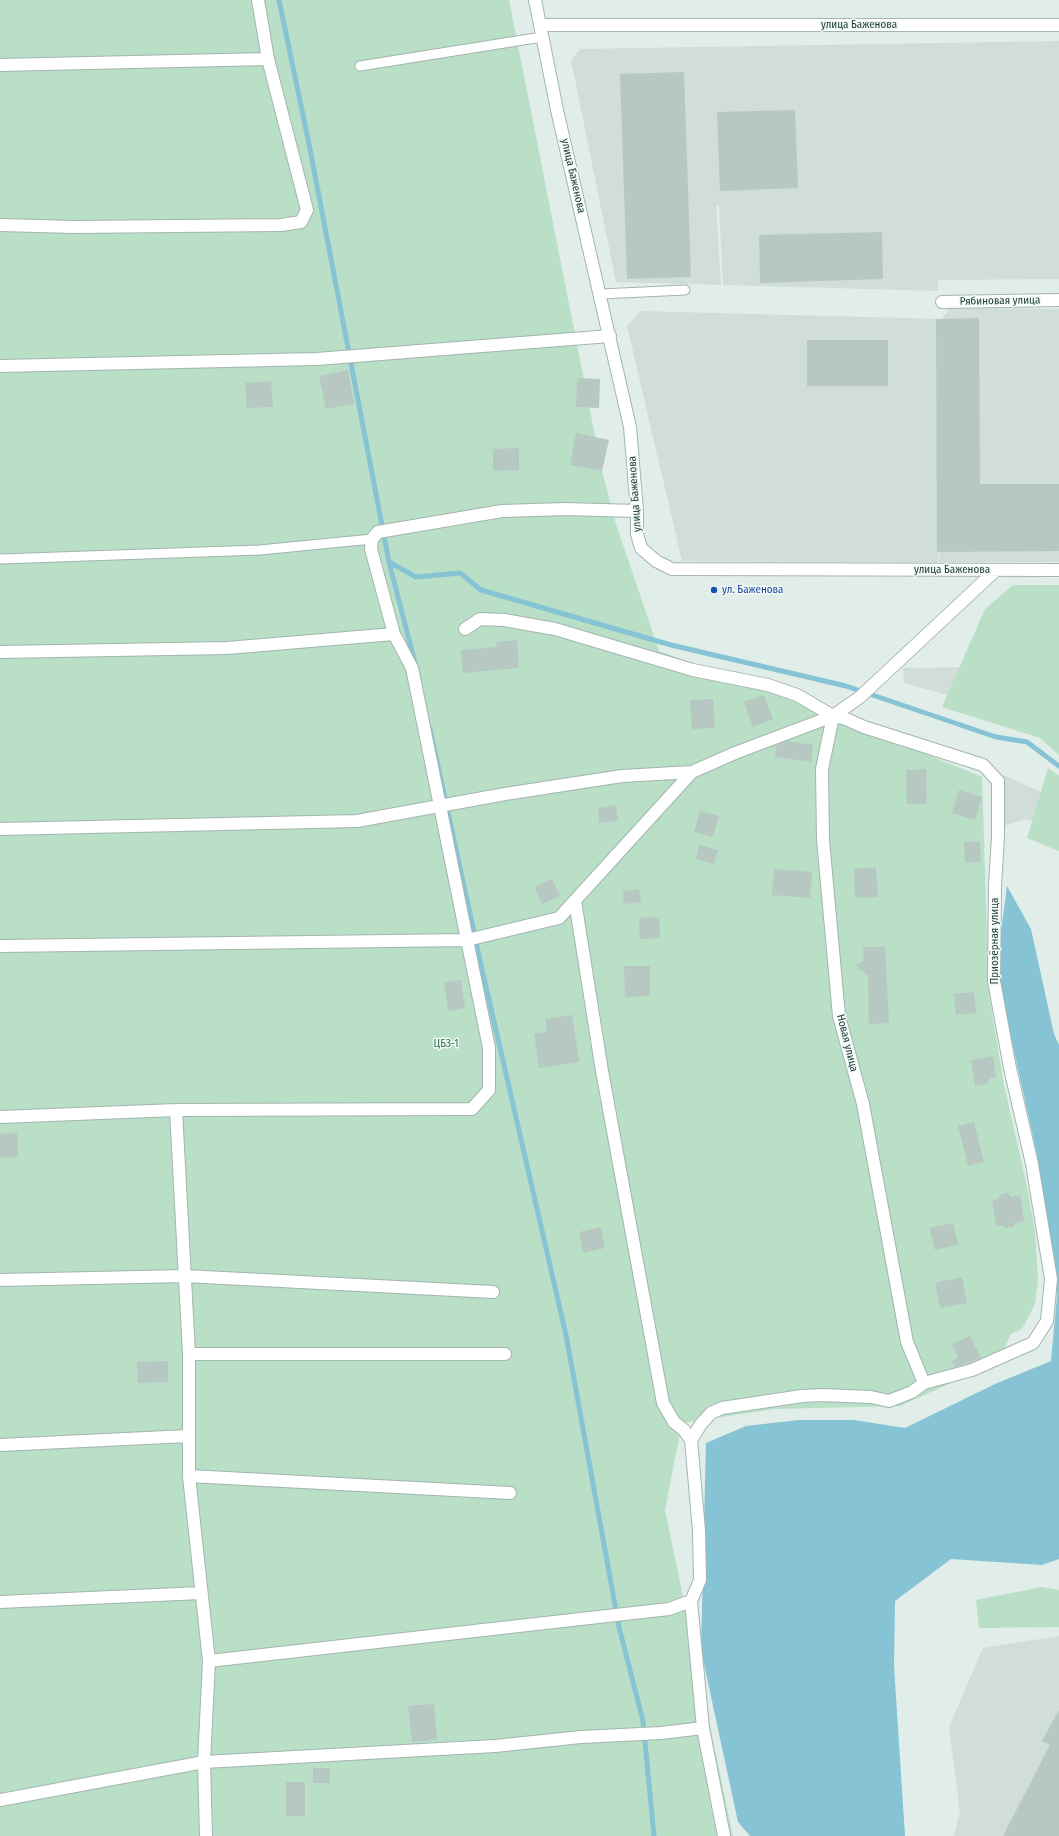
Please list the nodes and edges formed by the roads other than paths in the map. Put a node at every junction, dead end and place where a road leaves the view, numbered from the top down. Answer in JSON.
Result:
{"nodes":[{"id":1,"x":258,"y":0,"type":"edge"},
{"id":2,"x":535,"y":0,"type":"edge"},
{"id":3,"x":540,"y":25,"type":"junction"},
{"id":4,"x":1059,"y":25,"type":"edge"},
{"id":5,"x":542,"y":37,"type":"junction"},
{"id":6,"x":268,"y":59,"type":"junction"},
{"id":7,"x":0,"y":65,"type":"edge"},
{"id":8,"x":360,"y":66,"type":"dead end"},
{"id":9,"x":0,"y":225,"type":"edge"},
{"id":10,"x":685,"y":290,"type":"dead end"},
{"id":11,"x":600,"y":294,"type":"junction"},
{"id":12,"x":1059,"y":300,"type":"edge"},
{"id":13,"x":942,"y":302,"type":"dead end"},
{"id":14,"x":610,"y":336,"type":"junction"},
{"id":15,"x":0,"y":366,"type":"edge"},
{"id":16,"x":637,"y":511,"type":"junction"},
{"id":17,"x":372,"y":538,"type":"junction"},
{"id":18,"x":0,"y":559,"type":"edge"},
{"id":19,"x":996,"y":570,"type":"junction"},
{"id":20,"x":1059,"y":570,"type":"edge"},
{"id":21,"x":465,"y":628,"type":"dead end"},
{"id":22,"x":394,"y":634,"type":"junction"},
{"id":23,"x":0,"y":652,"type":"edge"},
{"id":24,"x":833,"y":716,"type":"junction"},
{"id":25,"x":692,"y":772,"type":"junction"},
{"id":26,"x":439,"y":808,"type":"junction"},
{"id":27,"x":0,"y":829,"type":"edge"},
{"id":28,"x":575,"y":902,"type":"junction"},
{"id":29,"x":467,"y":940,"type":"junction"},
{"id":30,"x":0,"y":946,"type":"edge"},
{"id":31,"x":176,"y":1110,"type":"junction"},
{"id":32,"x":0,"y":1117,"type":"edge"},
{"id":33,"x":185,"y":1276,"type":"junction"},
{"id":34,"x":0,"y":1280,"type":"edge"},
{"id":35,"x":493,"y":1292,"type":"dead end"},
{"id":36,"x":189,"y":1354,"type":"junction"},
{"id":37,"x":505,"y":1354,"type":"dead end"},
{"id":38,"x":924,"y":1382,"type":"junction"},
{"id":39,"x":188,"y":1436,"type":"junction"},
{"id":40,"x":690,"y":1440,"type":"junction"},
{"id":41,"x":0,"y":1445,"type":"edge"},
{"id":42,"x":189,"y":1476,"type":"junction"},
{"id":43,"x":510,"y":1493,"type":"dead end"},
{"id":44,"x":201,"y":1593,"type":"junction"},
{"id":45,"x":691,"y":1601,"type":"junction"},
{"id":46,"x":0,"y":1602,"type":"edge"},
{"id":47,"x":209,"y":1661,"type":"junction"},
{"id":48,"x":703,"y":1728,"type":"junction"},
{"id":49,"x":204,"y":1762,"type":"junction"},
{"id":50,"x":0,"y":1800,"type":"edge"},
{"id":51,"x":206,"y":1836,"type":"edge"},
{"id":52,"x":724,"y":1836,"type":"edge"}],
"edges":[{"from":1,"to":6,"type":"street"},
{"from":2,"to":3,"type":"street","name":"улица Баженова"},
{"from":3,"to":4,"type":"street","name":"улица Баженова"},
{"from":3,"to":5,"type":"street","name":"улица Баженова"},
{"from":5,"to":8,"type":"lane"},
{"from":5,"to":11,"type":"street","name":"улица Баженова"},
{"from":6,"to":7,"type":"street"},
{"from":6,"to":9,"type":"street"},
{"from":10,"to":11,"type":"lane"},
{"from":11,"to":14,"type":"street","name":"улица Баженова"},
{"from":12,"to":13,"type":"street","name":"Рябиновая улица"},
{"from":14,"to":15,"type":"street"},
{"from":14,"to":16,"type":"street","name":"улица Баженова"},
{"from":16,"to":17,"type":"street"},
{"from":16,"to":19,"type":"street","name":"улица Баженова"},
{"from":17,"to":18,"type":"lane"},
{"from":17,"to":22,"type":"street"},
{"from":19,"to":20,"type":"street","name":"улица Баженова"},
{"from":19,"to":24,"type":"street"},
{"from":21,"to":24,"type":"street","name":"Приозёрная улица"},
{"from":22,"to":23,"type":"street"},
{"from":22,"to":26,"type":"street"},
{"from":24,"to":25,"type":"street"},
{"from":24,"to":38,"type":"street","name":"Новая улица"},
{"from":24,"to":38,"type":"street","name":"Приозёрная улица"},
{"from":25,"to":26,"type":"street"},
{"from":25,"to":28,"type":"street"},
{"from":26,"to":27,"type":"street"},
{"from":26,"to":29,"type":"street"},
{"from":28,"to":29,"type":"street"},
{"from":28,"to":40,"type":"street"},
{"from":29,"to":30,"type":"street"},
{"from":29,"to":31,"type":"street"},
{"from":31,"to":32,"type":"street"},
{"from":31,"to":33,"type":"street"},
{"from":33,"to":34,"type":"street"},
{"from":33,"to":35,"type":"street"},
{"from":33,"to":36,"type":"street"},
{"from":36,"to":37,"type":"street"},
{"from":36,"to":39,"type":"street"},
{"from":38,"to":40,"type":"street"},
{"from":39,"to":41,"type":"street"},
{"from":39,"to":42,"type":"street"},
{"from":40,"to":45,"type":"street"},
{"from":42,"to":43,"type":"street"},
{"from":42,"to":44,"type":"street"},
{"from":44,"to":46,"type":"street"},
{"from":44,"to":47,"type":"street"},
{"from":45,"to":47,"type":"street"},
{"from":45,"to":48,"type":"street"},
{"from":47,"to":49,"type":"street"},
{"from":48,"to":49,"type":"street"},
{"from":48,"to":52,"type":"street"},
{"from":49,"to":50,"type":"street"},
{"from":49,"to":51,"type":"street"}]}
